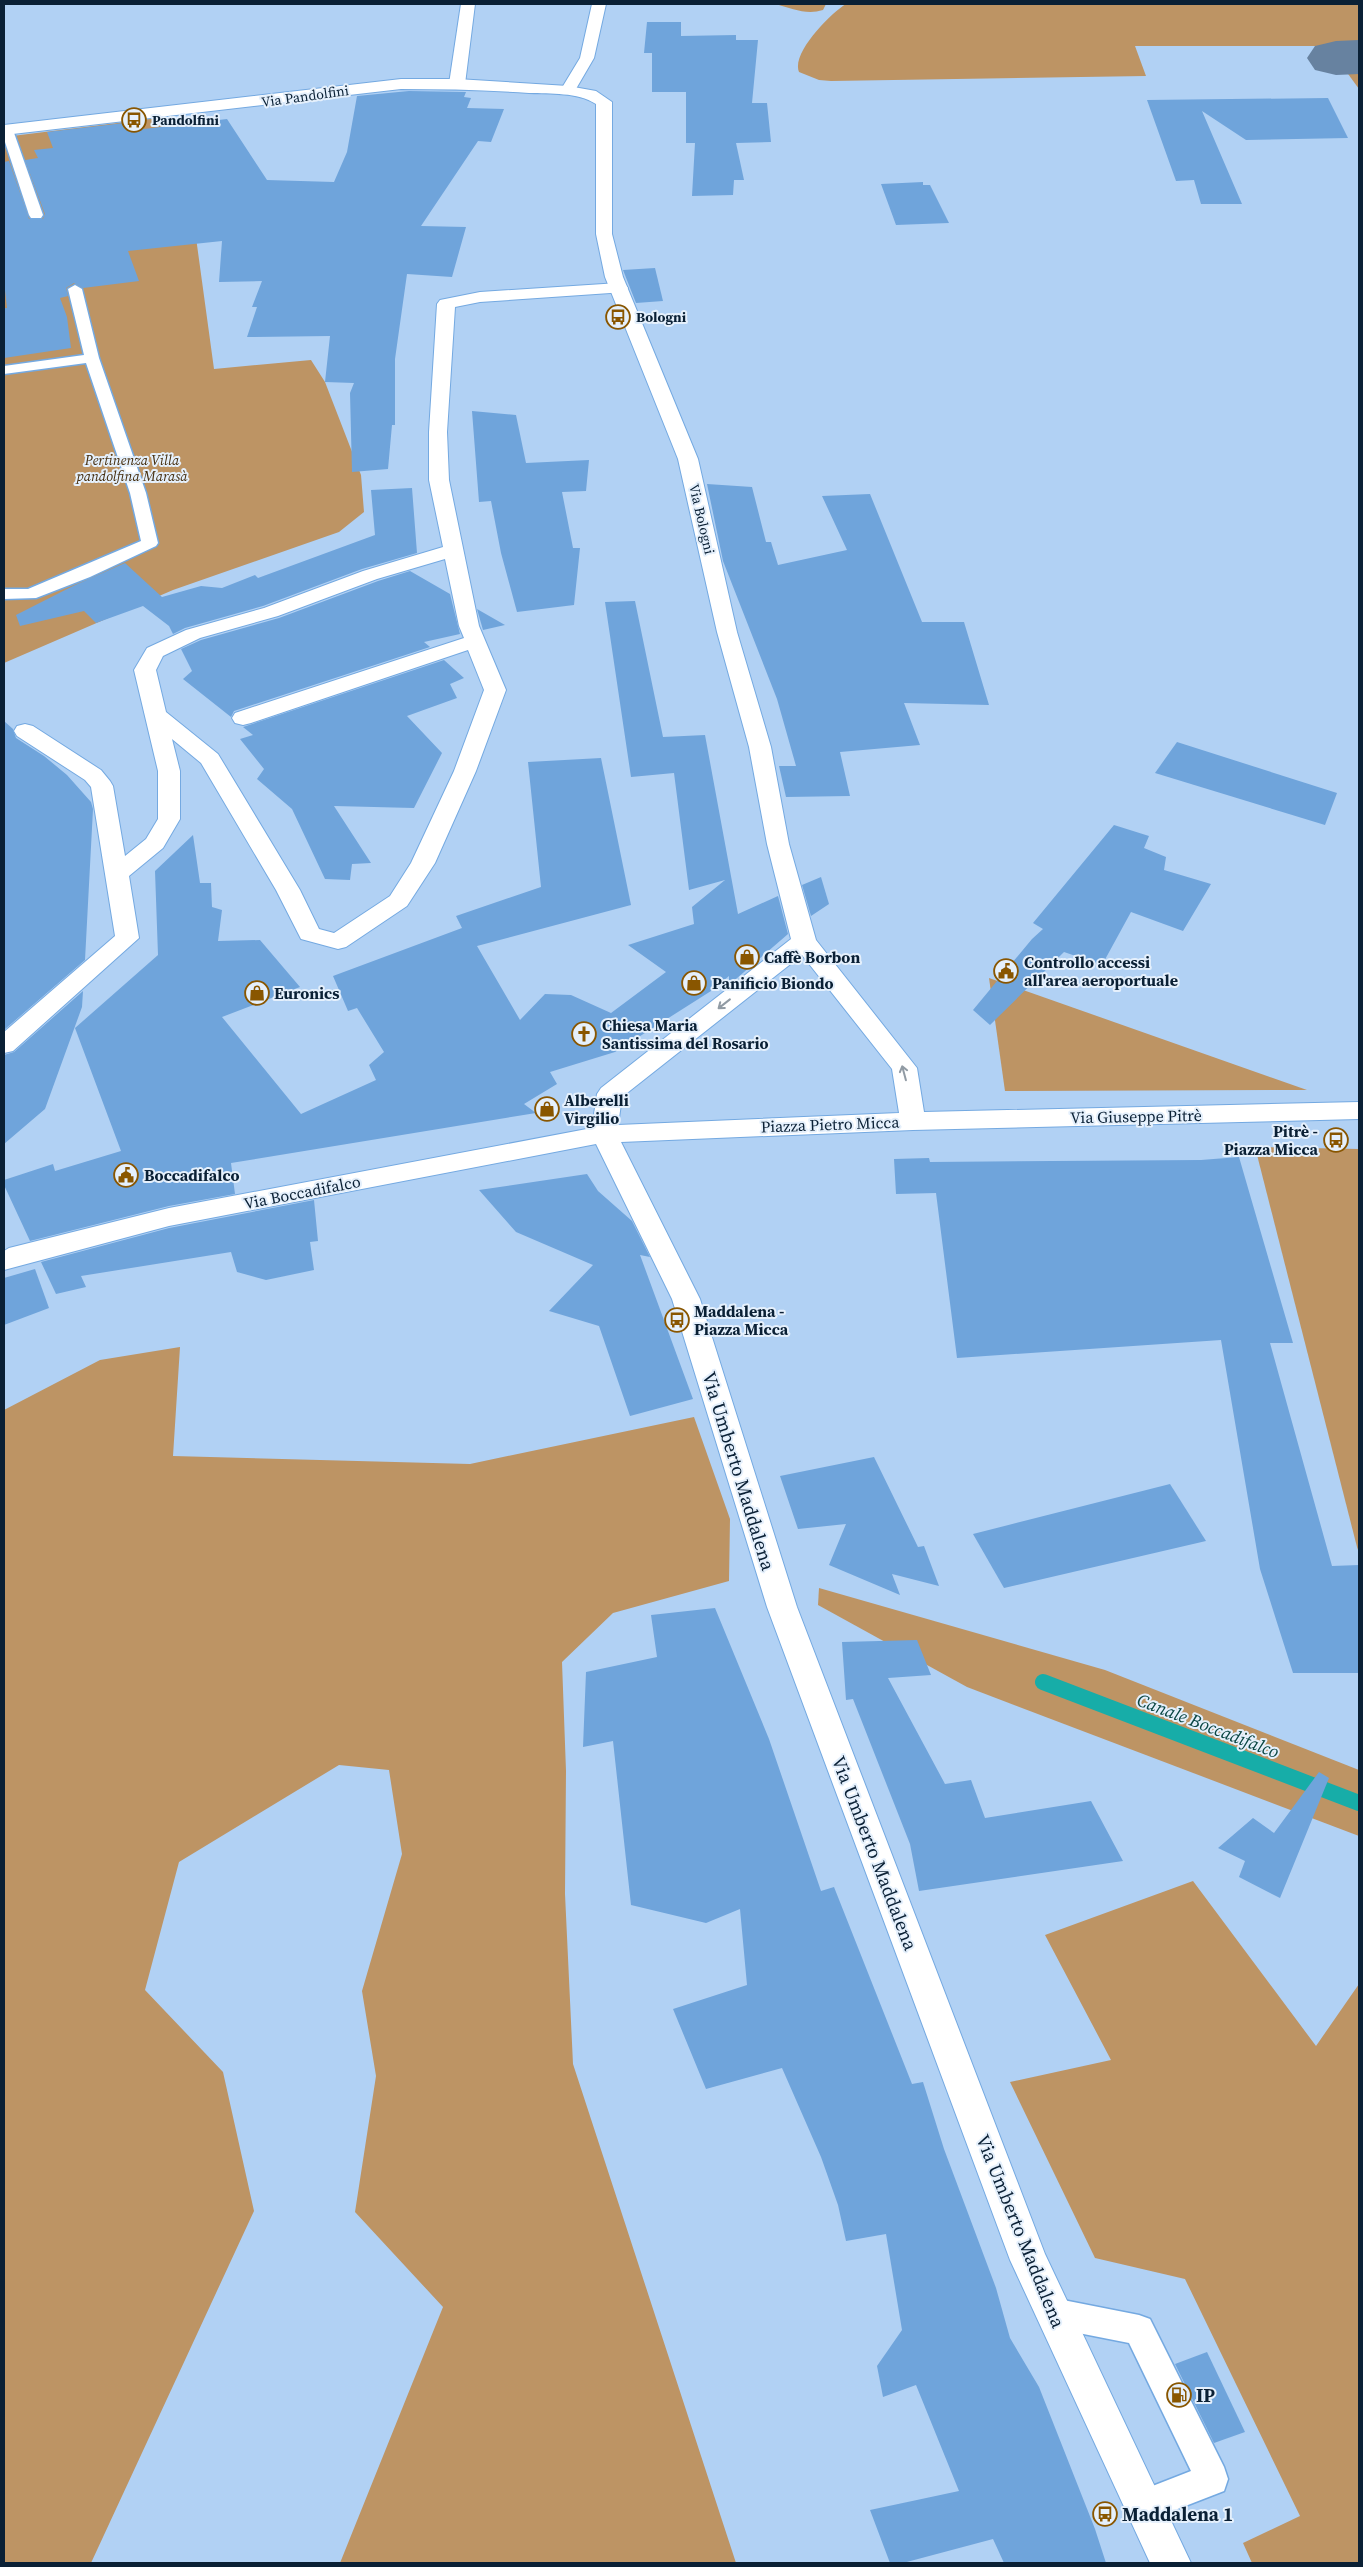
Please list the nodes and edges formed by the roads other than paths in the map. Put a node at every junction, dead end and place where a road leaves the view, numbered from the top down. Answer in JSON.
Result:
{"nodes":[{"id":1,"x":468,"y":4,"type":"edge"},
{"id":2,"x":599,"y":4,"type":"edge"},
{"id":3,"x":457,"y":84,"type":"junction"},
{"id":4,"x":568,"y":91,"type":"junction"},
{"id":5,"x":604,"y":102,"type":"joint"},
{"id":6,"x":6,"y":130,"type":"edge"},
{"id":7,"x":36,"y":215,"type":"dead end"},
{"id":8,"x":619,"y":288,"type":"junction"},
{"id":9,"x":75,"y":289,"type":"dead end"},
{"id":10,"x":92,"y":358,"type":"junction"},
{"id":11,"x":4,"y":370,"type":"edge"},
{"id":12,"x":452,"y":551,"type":"junction"},
{"id":13,"x":4,"y":594,"type":"edge"},
{"id":14,"x":476,"y":641,"type":"junction"},
{"id":15,"x":155,"y":714,"type":"junction"},
{"id":16,"x":243,"y":718,"type":"dead end"},
{"id":17,"x":24,"y":731,"type":"dead end"},
{"id":18,"x":116,"y":875,"type":"junction"},
{"id":19,"x":804,"y":941,"type":"junction"},
{"id":20,"x":4,"y":1045,"type":"edge"},
{"id":21,"x":1359,"y":1110,"type":"edge"},
{"id":22,"x":913,"y":1121,"type":"junction"},
{"id":23,"x":604,"y":1134,"type":"junction"},
{"id":24,"x":4,"y":1261,"type":"edge"},
{"id":25,"x":1053,"y":2313,"type":"junction"},
{"id":26,"x":1144,"y":2506,"type":"junction"},
{"id":27,"x":1170,"y":2563,"type":"edge"}],
"edges":[{"from":1,"to":3,"type":"street"},
{"from":2,"to":4,"type":"street"},
{"from":3,"to":4,"type":"street","name":"Via Pandolfini"},
{"from":3,"to":6,"type":"street","name":"Via Pandolfini"},
{"from":4,"to":5,"type":"street","name":"Via Pandolfini"},
{"from":5,"to":8,"type":"street","name":"Via Bologni"},
{"from":6,"to":7,"type":"lane"},
{"from":8,"to":12,"type":"street"},
{"from":8,"to":19,"type":"street","name":"Via Bologni"},
{"from":9,"to":10,"type":"lane"},
{"from":10,"to":11,"type":"lane"},
{"from":10,"to":13,"type":"lane"},
{"from":12,"to":14,"type":"street"},
{"from":12,"to":15,"type":"street"},
{"from":14,"to":15,"type":"street"},
{"from":14,"to":16,"type":"street"},
{"from":15,"to":18,"type":"street"},
{"from":17,"to":18,"type":"street"},
{"from":18,"to":20,"type":"street"},
{"from":22,"to":19,"type":"street","name":"Piazza Pietro Micca","one_way":true},
{"from":19,"to":23,"type":"street","one_way":true},
{"from":21,"to":22,"type":"street","name":"Via Giuseppe Pitrè"},
{"from":22,"to":23,"type":"street","name":"Piazza Pietro Micca"},
{"from":23,"to":24,"type":"street","name":"Via Boccadifalco"},
{"from":23,"to":25,"type":"street","name":"Via Umberto Maddalena"},
{"from":25,"to":26,"type":"street","name":"Via Umberto Maddalena"},
{"from":25,"to":26,"type":"lane"},
{"from":26,"to":27,"type":"street","name":"Via Umberto Maddalena"}]}
